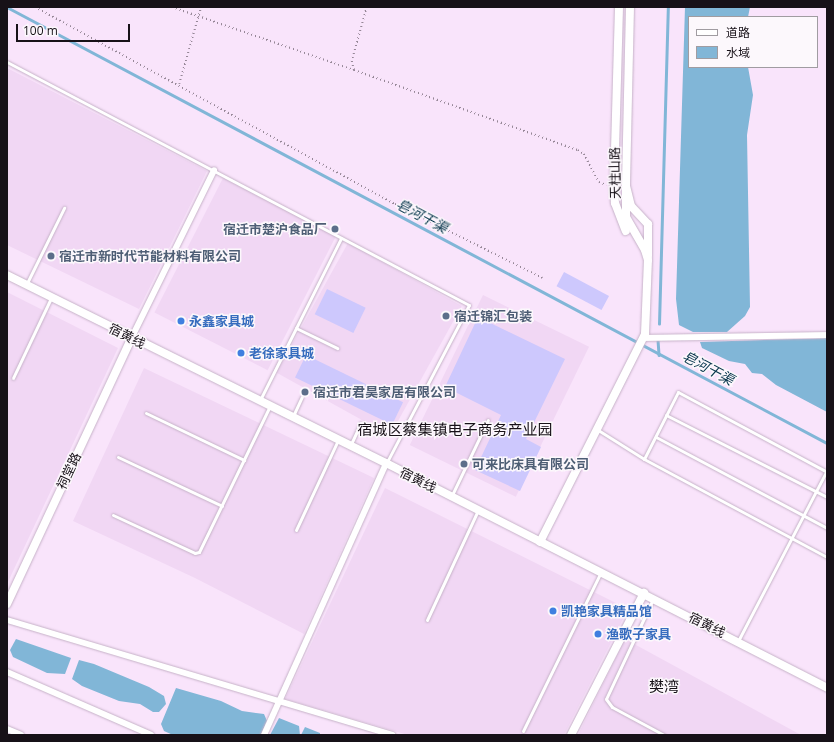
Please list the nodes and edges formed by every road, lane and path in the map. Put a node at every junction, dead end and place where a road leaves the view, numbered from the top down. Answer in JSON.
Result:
{"nodes":[{"id":1,"x":35,"y":7,"type":"edge"},
{"id":2,"x":172,"y":7,"type":"edge"},
{"id":3,"x":201,"y":7,"type":"edge"},
{"id":4,"x":367,"y":7,"type":"edge"},
{"id":5,"x":619,"y":7,"type":"edge"},
{"id":6,"x":630,"y":7,"type":"edge"},
{"id":7,"x":198,"y":16,"type":"junction"},
{"id":8,"x":7,"y":62,"type":"edge"},
{"id":9,"x":354,"y":70,"type":"junction"},
{"id":10,"x":179,"y":84,"type":"junction"},
{"id":11,"x":214,"y":170,"type":"junction"},
{"id":12,"x":614,"y":186,"type":"junction"},
{"id":13,"x":626,"y":186,"type":"junction"},
{"id":14,"x":64,"y":208,"type":"dead end"},
{"id":15,"x":341,"y":238,"type":"junction"},
{"id":16,"x":648,"y":260,"type":"junction"},
{"id":17,"x":7,"y":275,"type":"edge"},
{"id":18,"x":543,"y":278,"type":"dead end"},
{"id":19,"x":26,"y":285,"type":"junction"},
{"id":20,"x":51,"y":298,"type":"junction"},
{"id":21,"x":296,"y":328,"type":"junction"},
{"id":22,"x":827,"y":335,"type":"edge"},
{"id":23,"x":643,"y":338,"type":"junction"},
{"id":24,"x":132,"y":339,"type":"junction"},
{"id":25,"x":337,"y":348,"type":"dead end"},
{"id":26,"x":13,"y":378,"type":"dead end"},
{"id":27,"x":302,"y":397,"type":"dead end"},
{"id":28,"x":259,"y":401,"type":"junction"},
{"id":29,"x":270,"y":406,"type":"junction"},
{"id":30,"x":146,"y":413,"type":"dead end"},
{"id":31,"x":666,"y":415,"type":"junction"},
{"id":32,"x":292,"y":418,"type":"junction"},
{"id":33,"x":488,"y":420,"type":"dead end"},
{"id":34,"x":361,"y":422,"type":"dead end"},
{"id":35,"x":596,"y":429,"type":"junction"},
{"id":36,"x":656,"y":437,"type":"junction"},
{"id":37,"x":338,"y":440,"type":"junction"},
{"id":38,"x":350,"y":445,"type":"junction"},
{"id":39,"x":118,"y":457,"type":"dead end"},
{"id":40,"x":644,"y":459,"type":"junction"},
{"id":41,"x":244,"y":460,"type":"junction"},
{"id":42,"x":386,"y":463,"type":"junction"},
{"id":43,"x":827,"y":472,"type":"edge"},
{"id":44,"x":816,"y":491,"type":"junction"},
{"id":45,"x":452,"y":497,"type":"junction"},
{"id":46,"x":827,"y":497,"type":"edge"},
{"id":47,"x":222,"y":506,"type":"junction"},
{"id":48,"x":478,"y":510,"type":"junction"},
{"id":49,"x":112,"y":514,"type":"dead end"},
{"id":50,"x":803,"y":515,"type":"junction"},
{"id":51,"x":827,"y":528,"type":"edge"},
{"id":52,"x":296,"y":530,"type":"dead end"},
{"id":53,"x":792,"y":537,"type":"junction"},
{"id":54,"x":540,"y":542,"type":"junction"},
{"id":55,"x":827,"y":557,"type":"edge"},
{"id":56,"x":601,"y":572,"type":"junction"},
{"id":57,"x":644,"y":593,"type":"junction"},
{"id":58,"x":653,"y":598,"type":"junction"},
{"id":59,"x":7,"y":604,"type":"edge"},
{"id":60,"x":7,"y":620,"type":"edge"},
{"id":61,"x":427,"y":620,"type":"dead end"},
{"id":62,"x":738,"y":641,"type":"junction"},
{"id":63,"x":7,"y":672,"type":"edge"},
{"id":64,"x":827,"y":688,"type":"edge"},
{"id":65,"x":278,"y":702,"type":"junction"},
{"id":66,"x":7,"y":729,"type":"edge"},
{"id":67,"x":523,"y":731,"type":"dead end"},
{"id":68,"x":21,"y":735,"type":"edge"},
{"id":69,"x":151,"y":735,"type":"edge"},
{"id":70,"x":264,"y":735,"type":"edge"},
{"id":71,"x":392,"y":735,"type":"edge"},
{"id":72,"x":570,"y":735,"type":"edge"},
{"id":73,"x":664,"y":735,"type":"edge"}],
"edges":[{"from":1,"to":10,"type":"path"},
{"from":2,"to":7,"type":"path"},
{"from":3,"to":7,"type":"path"},
{"from":4,"to":9,"type":"path"},
{"from":5,"to":12,"type":"street","name":"天柱山路"},
{"from":6,"to":13,"type":"street","name":"天柱山路"},
{"from":7,"to":9,"type":"path"},
{"from":7,"to":10,"type":"path"},
{"from":8,"to":11,"type":"lane"},
{"from":9,"to":12,"type":"path"},
{"from":10,"to":18,"type":"path"},
{"from":11,"to":15,"type":"lane"},
{"from":11,"to":24,"type":"street"},
{"from":12,"to":16,"type":"street","name":"天柱山路"},
{"from":13,"to":16,"type":"street"},
{"from":13,"to":16,"type":"street","name":"天柱山路"},
{"from":14,"to":19,"type":"lane"},
{"from":15,"to":21,"type":"lane"},
{"from":15,"to":42,"type":"lane"},
{"from":16,"to":23,"type":"street"},
{"from":17,"to":19,"type":"street","name":"宿黄线"},
{"from":19,"to":20,"type":"street","name":"宿黄线"},
{"from":20,"to":24,"type":"street","name":"宿黄线"},
{"from":20,"to":26,"type":"lane"},
{"from":21,"to":25,"type":"lane"},
{"from":21,"to":28,"type":"lane"},
{"from":22,"to":23,"type":"street"},
{"from":23,"to":35,"type":"street"},
{"from":24,"to":28,"type":"street","name":"宿黄线"},
{"from":24,"to":59,"type":"street","name":"祠堂路"},
{"from":27,"to":32,"type":"lane"},
{"from":28,"to":29,"type":"street","name":"宿黄线"},
{"from":29,"to":32,"type":"street","name":"宿黄线"},
{"from":29,"to":41,"type":"lane"},
{"from":30,"to":41,"type":"lane"},
{"from":31,"to":36,"type":"lane"},
{"from":31,"to":43,"type":"lane"},
{"from":31,"to":44,"type":"lane"},
{"from":32,"to":37,"type":"street","name":"宿黄线"},
{"from":33,"to":45,"type":"lane"},
{"from":34,"to":38,"type":"lane"},
{"from":35,"to":40,"type":"lane"},
{"from":35,"to":54,"type":"street"},
{"from":36,"to":40,"type":"lane"},
{"from":36,"to":50,"type":"lane"},
{"from":37,"to":38,"type":"street","name":"宿黄线"},
{"from":37,"to":52,"type":"lane"},
{"from":38,"to":42,"type":"street","name":"宿黄线"},
{"from":39,"to":47,"type":"lane"},
{"from":40,"to":53,"type":"lane"},
{"from":41,"to":47,"type":"lane"},
{"from":42,"to":45,"type":"street","name":"宿黄线"},
{"from":42,"to":65,"type":"street"},
{"from":43,"to":44,"type":"lane"},
{"from":44,"to":46,"type":"lane"},
{"from":44,"to":50,"type":"lane"},
{"from":45,"to":48,"type":"street","name":"宿黄线"},
{"from":47,"to":49,"type":"lane"},
{"from":48,"to":54,"type":"street","name":"宿黄线"},
{"from":48,"to":61,"type":"lane"},
{"from":50,"to":51,"type":"lane"},
{"from":50,"to":53,"type":"lane"},
{"from":53,"to":55,"type":"lane"},
{"from":53,"to":62,"type":"lane"},
{"from":54,"to":56,"type":"street","name":"宿黄线"},
{"from":56,"to":57,"type":"street","name":"宿黄线"},
{"from":56,"to":67,"type":"lane"},
{"from":57,"to":58,"type":"street","name":"宿黄线"},
{"from":57,"to":72,"type":"street"},
{"from":58,"to":62,"type":"street","name":"宿黄线"},
{"from":58,"to":73,"type":"lane"},
{"from":60,"to":65,"type":"street"},
{"from":62,"to":64,"type":"street","name":"宿黄线"},
{"from":63,"to":69,"type":"street"},
{"from":65,"to":70,"type":"street"},
{"from":65,"to":71,"type":"street"},
{"from":66,"to":68,"type":"street"}]}
